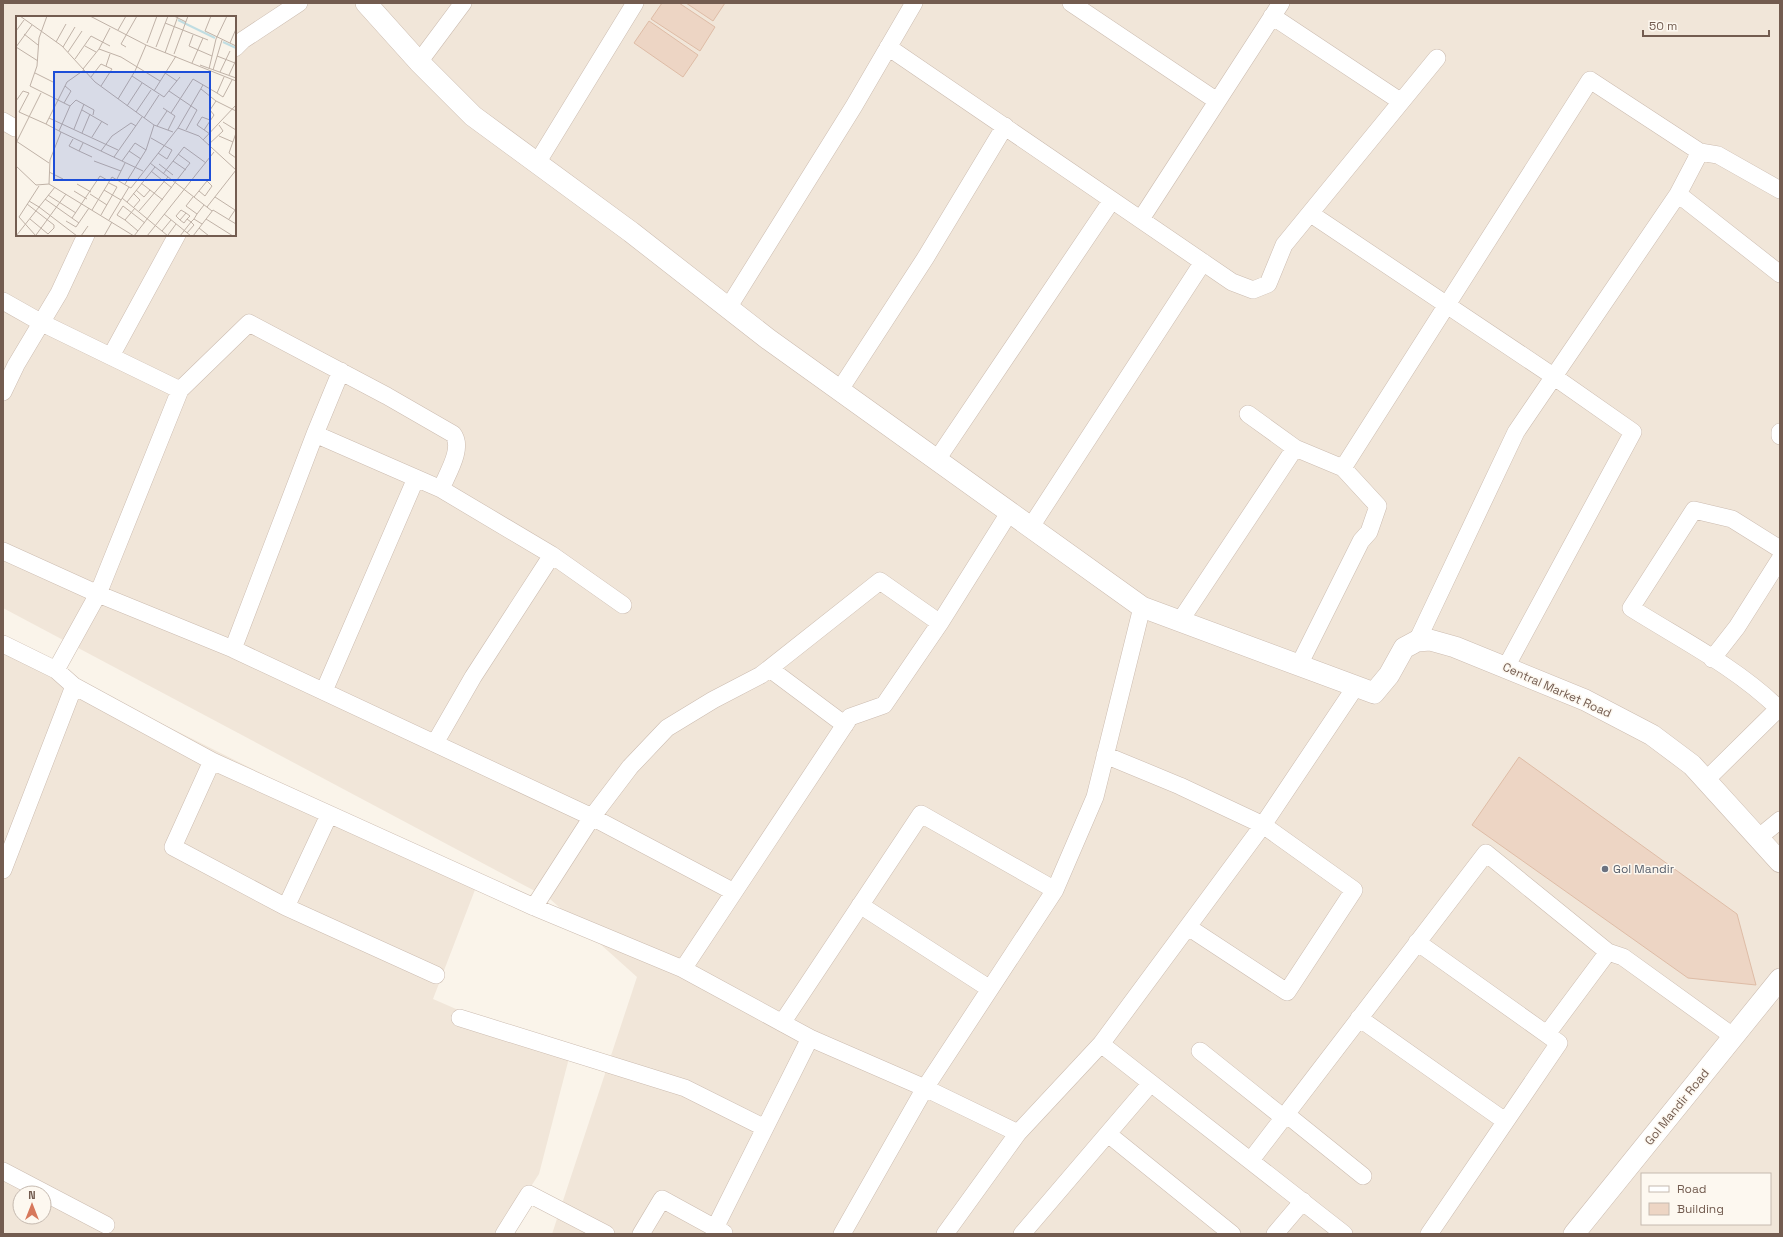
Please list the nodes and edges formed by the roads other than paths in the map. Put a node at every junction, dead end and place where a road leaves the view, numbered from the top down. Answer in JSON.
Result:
{"nodes":[{"id":1,"x":299,"y":3,"type":"edge"},
{"id":2,"x":366,"y":3,"type":"edge"},
{"id":3,"x":463,"y":3,"type":"edge"},
{"id":4,"x":635,"y":3,"type":"edge"},
{"id":5,"x":914,"y":3,"type":"edge"},
{"id":6,"x":1071,"y":3,"type":"edge"},
{"id":7,"x":1277,"y":10,"type":"edge"},
{"id":8,"x":236,"y":47,"type":"edge"},
{"id":9,"x":888,"y":47,"type":"junction"},
{"id":10,"x":1437,"y":58,"type":"dead end"},
{"id":11,"x":419,"y":62,"type":"junction"},
{"id":12,"x":1217,"y":101,"type":"junction"},
{"id":13,"x":1400,"y":101,"type":"junction"},
{"id":14,"x":1005,"y":126,"type":"junction"},
{"id":15,"x":1700,"y":152,"type":"junction"},
{"id":16,"x":537,"y":163,"type":"junction"},
{"id":17,"x":1780,"y":190,"type":"edge"},
{"id":18,"x":1678,"y":194,"type":"junction"},
{"id":19,"x":1112,"y":200,"type":"junction"},
{"id":20,"x":1311,"y":214,"type":"junction"},
{"id":21,"x":1141,"y":219,"type":"junction"},
{"id":22,"x":86,"y":236,"type":"edge"},
{"id":23,"x":177,"y":236,"type":"edge"},
{"id":24,"x":1204,"y":262,"type":"junction"},
{"id":25,"x":1780,"y":274,"type":"edge"},
{"id":26,"x":3,"y":301,"type":"edge"},
{"id":27,"x":1447,"y":304,"type":"junction"},
{"id":28,"x":728,"y":308,"type":"junction"},
{"id":29,"x":42,"y":323,"type":"junction"},
{"id":30,"x":111,"y":356,"type":"junction"},
{"id":31,"x":342,"y":371,"type":"junction"},
{"id":32,"x":1553,"y":376,"type":"junction"},
{"id":33,"x":180,"y":390,"type":"junction"},
{"id":34,"x":839,"y":391,"type":"junction"},
{"id":35,"x":3,"y":392,"type":"edge"},
{"id":36,"x":1248,"y":414,"type":"dead end"},
{"id":37,"x":1780,"y":432,"type":"edge"},
{"id":38,"x":315,"y":434,"type":"junction"},
{"id":39,"x":1780,"y":436,"type":"edge"},
{"id":40,"x":1295,"y":448,"type":"junction"},
{"id":41,"x":936,"y":461,"type":"junction"},
{"id":42,"x":1343,"y":468,"type":"junction"},
{"id":43,"x":416,"y":478,"type":"junction"},
{"id":44,"x":441,"y":489,"type":"junction"},
{"id":45,"x":1009,"y":513,"type":"junction"},
{"id":46,"x":1030,"y":528,"type":"junction"},
{"id":47,"x":1780,"y":549,"type":"edge"},
{"id":48,"x":3,"y":551,"type":"edge"},
{"id":49,"x":552,"y":555,"type":"junction"},
{"id":50,"x":1780,"y":559,"type":"edge"},
{"id":51,"x":98,"y":594,"type":"junction"},
{"id":52,"x":623,"y":605,"type":"dead end"},
{"id":53,"x":1142,"y":607,"type":"junction"},
{"id":54,"x":1180,"y":621,"type":"junction"},
{"id":55,"x":940,"y":622,"type":"junction"},
{"id":56,"x":1417,"y":641,"type":"junction"},
{"id":57,"x":3,"y":644,"type":"edge"},
{"id":58,"x":233,"y":649,"type":"junction"},
{"id":59,"x":1712,"y":659,"type":"junction"},
{"id":60,"x":1299,"y":666,"type":"junction"},
{"id":61,"x":1506,"y":667,"type":"junction"},
{"id":62,"x":770,"y":668,"type":"junction"},
{"id":63,"x":56,"y":670,"type":"junction"},
{"id":64,"x":74,"y":686,"type":"junction"},
{"id":65,"x":1356,"y":686,"type":"junction"},
{"id":66,"x":324,"y":691,"type":"junction"},
{"id":67,"x":1779,"y":708,"type":"edge"},
{"id":68,"x":845,"y":725,"type":"junction"},
{"id":69,"x":435,"y":743,"type":"junction"},
{"id":70,"x":1105,"y":756,"type":"junction"},
{"id":71,"x":212,"y":761,"type":"junction"},
{"id":72,"x":1706,"y":780,"type":"junction"},
{"id":73,"x":329,"y":815,"type":"junction"},
{"id":74,"x":592,"y":817,"type":"junction"},
{"id":75,"x":1780,"y":820,"type":"edge"},
{"id":76,"x":1264,"y":825,"type":"junction"},
{"id":77,"x":1758,"y":838,"type":"junction"},
{"id":78,"x":1780,"y":862,"type":"edge"},
{"id":79,"x":3,"y":870,"type":"edge"},
{"id":80,"x":1055,"y":890,"type":"junction"},
{"id":81,"x":734,"y":892,"type":"junction"},
{"id":82,"x":860,"y":905,"type":"junction"},
{"id":83,"x":286,"y":907,"type":"junction"},
{"id":84,"x":534,"y":907,"type":"junction"},
{"id":85,"x":1188,"y":927,"type":"junction"},
{"id":86,"x":1417,"y":942,"type":"junction"},
{"id":87,"x":1608,"y":952,"type":"junction"},
{"id":88,"x":683,"y":969,"type":"junction"},
{"id":89,"x":436,"y":975,"type":"dead end"},
{"id":90,"x":1780,"y":979,"type":"edge"},
{"id":91,"x":990,"y":989,"type":"junction"},
{"id":92,"x":460,"y":1018,"type":"dead end"},
{"id":93,"x":1359,"y":1018,"type":"junction"},
{"id":94,"x":782,"y":1023,"type":"junction"},
{"id":95,"x":1547,"y":1034,"type":"junction"},
{"id":96,"x":1734,"y":1037,"type":"junction"},
{"id":97,"x":810,"y":1038,"type":"junction"},
{"id":98,"x":1102,"y":1044,"type":"junction"},
{"id":99,"x":1200,"y":1051,"type":"dead end"},
{"id":100,"x":1151,"y":1083,"type":"junction"},
{"id":101,"x":925,"y":1088,"type":"junction"},
{"id":102,"x":1286,"y":1114,"type":"junction"},
{"id":103,"x":1505,"y":1121,"type":"junction"},
{"id":104,"x":766,"y":1128,"type":"junction"},
{"id":105,"x":1018,"y":1133,"type":"junction"},
{"id":106,"x":1108,"y":1134,"type":"junction"},
{"id":107,"x":1250,"y":1160,"type":"junction"},
{"id":108,"x":3,"y":1171,"type":"edge"},
{"id":109,"x":1364,"y":1176,"type":"dead end"},
{"id":110,"x":1303,"y":1201,"type":"junction"},
{"id":111,"x":106,"y":1225,"type":"dead end"},
{"id":112,"x":720,"y":1231,"type":"edge"},
{"id":113,"x":504,"y":1234,"type":"edge"},
{"id":114,"x":606,"y":1234,"type":"edge"},
{"id":115,"x":641,"y":1234,"type":"edge"},
{"id":116,"x":842,"y":1234,"type":"edge"},
{"id":117,"x":945,"y":1234,"type":"edge"},
{"id":118,"x":1022,"y":1234,"type":"edge"},
{"id":119,"x":1232,"y":1234,"type":"edge"},
{"id":120,"x":1275,"y":1234,"type":"edge"},
{"id":121,"x":1344,"y":1234,"type":"edge"},
{"id":122,"x":1429,"y":1234,"type":"edge"},
{"id":123,"x":1574,"y":1234,"type":"edge"}],
"edges":[{"from":1,"to":8,"type":"street"},
{"from":2,"to":11,"type":"street"},
{"from":3,"to":11,"type":"street"},
{"from":4,"to":16,"type":"street"},
{"from":5,"to":9,"type":"street"},
{"from":6,"to":12,"type":"street"},
{"from":7,"to":12,"type":"street"},
{"from":7,"to":13,"type":"street"},
{"from":9,"to":14,"type":"street"},
{"from":9,"to":28,"type":"street"},
{"from":10,"to":13,"type":"street"},
{"from":11,"to":16,"type":"street"},
{"from":12,"to":21,"type":"street"},
{"from":13,"to":20,"type":"street"},
{"from":14,"to":19,"type":"street"},
{"from":14,"to":34,"type":"street"},
{"from":15,"to":17,"type":"street"},
{"from":15,"to":18,"type":"street"},
{"from":15,"to":27,"type":"street"},
{"from":16,"to":28,"type":"street"},
{"from":18,"to":25,"type":"street"},
{"from":18,"to":32,"type":"street"},
{"from":19,"to":21,"type":"street"},
{"from":19,"to":41,"type":"street"},
{"from":20,"to":24,"type":"street"},
{"from":20,"to":27,"type":"street"},
{"from":21,"to":24,"type":"street"},
{"from":22,"to":29,"type":"street"},
{"from":23,"to":30,"type":"street"},
{"from":24,"to":46,"type":"street"},
{"from":26,"to":29,"type":"street"},
{"from":27,"to":32,"type":"street"},
{"from":27,"to":42,"type":"street"},
{"from":28,"to":34,"type":"street"},
{"from":29,"to":30,"type":"street"},
{"from":29,"to":35,"type":"street"},
{"from":30,"to":33,"type":"street"},
{"from":31,"to":33,"type":"street"},
{"from":31,"to":38,"type":"street"},
{"from":31,"to":44,"type":"street"},
{"from":32,"to":56,"type":"street"},
{"from":32,"to":61,"type":"street"},
{"from":33,"to":51,"type":"street"},
{"from":34,"to":41,"type":"street"},
{"from":36,"to":40,"type":"street"},
{"from":37,"to":39,"type":"street"},
{"from":38,"to":43,"type":"street"},
{"from":38,"to":58,"type":"street"},
{"from":40,"to":42,"type":"street"},
{"from":40,"to":54,"type":"street"},
{"from":41,"to":45,"type":"street"},
{"from":42,"to":60,"type":"street"},
{"from":43,"to":44,"type":"street"},
{"from":43,"to":66,"type":"street"},
{"from":44,"to":49,"type":"street"},
{"from":45,"to":46,"type":"street"},
{"from":45,"to":55,"type":"street"},
{"from":46,"to":53,"type":"street"},
{"from":47,"to":59,"type":"street"},
{"from":48,"to":51,"type":"street"},
{"from":49,"to":52,"type":"street"},
{"from":49,"to":69,"type":"street"},
{"from":50,"to":59,"type":"street"},
{"from":51,"to":58,"type":"street"},
{"from":51,"to":63,"type":"street"},
{"from":53,"to":54,"type":"street"},
{"from":53,"to":70,"type":"street"},
{"from":54,"to":60,"type":"street"},
{"from":55,"to":62,"type":"street"},
{"from":55,"to":68,"type":"street"},
{"from":56,"to":61,"type":"street","name":"Central Market Road"},
{"from":56,"to":65,"type":"street"},
{"from":57,"to":63,"type":"street"},
{"from":58,"to":66,"type":"street"},
{"from":59,"to":67,"type":"street"},
{"from":60,"to":65,"type":"street"},
{"from":61,"to":72,"type":"street","name":"Central Market Road"},
{"from":62,"to":68,"type":"street"},
{"from":62,"to":74,"type":"street"},
{"from":63,"to":64,"type":"street"},
{"from":64,"to":71,"type":"street"},
{"from":64,"to":79,"type":"street"},
{"from":65,"to":76,"type":"street"},
{"from":66,"to":69,"type":"street"},
{"from":67,"to":72,"type":"street"},
{"from":68,"to":81,"type":"street"},
{"from":69,"to":74,"type":"street"},
{"from":70,"to":76,"type":"street"},
{"from":70,"to":80,"type":"street"},
{"from":71,"to":73,"type":"street"},
{"from":71,"to":83,"type":"street"},
{"from":72,"to":77,"type":"street","name":"Central Market Road"},
{"from":73,"to":83,"type":"street"},
{"from":73,"to":84,"type":"street"},
{"from":74,"to":81,"type":"street"},
{"from":74,"to":84,"type":"street"},
{"from":75,"to":77,"type":"street"},
{"from":76,"to":85,"type":"street"},
{"from":76,"to":85,"type":"street"},
{"from":77,"to":78,"type":"street","name":"Central Market Road"},
{"from":80,"to":82,"type":"street"},
{"from":80,"to":91,"type":"street"},
{"from":81,"to":88,"type":"street"},
{"from":82,"to":91,"type":"street"},
{"from":82,"to":94,"type":"street"},
{"from":83,"to":89,"type":"street"},
{"from":84,"to":88,"type":"street"},
{"from":85,"to":98,"type":"street"},
{"from":86,"to":87,"type":"street"},
{"from":86,"to":93,"type":"street"},
{"from":86,"to":95,"type":"street"},
{"from":87,"to":95,"type":"street"},
{"from":87,"to":96,"type":"street"},
{"from":88,"to":94,"type":"street"},
{"from":90,"to":96,"type":"street","name":"Gol Mandir Road"},
{"from":91,"to":101,"type":"street"},
{"from":92,"to":104,"type":"street"},
{"from":93,"to":102,"type":"street"},
{"from":93,"to":103,"type":"street"},
{"from":94,"to":97,"type":"street"},
{"from":95,"to":103,"type":"street"},
{"from":96,"to":123,"type":"street","name":"Gol Mandir Road"},
{"from":97,"to":101,"type":"street"},
{"from":97,"to":104,"type":"street"},
{"from":98,"to":100,"type":"street"},
{"from":98,"to":105,"type":"street"},
{"from":99,"to":102,"type":"street"},
{"from":100,"to":106,"type":"street"},
{"from":100,"to":107,"type":"street"},
{"from":101,"to":105,"type":"street"},
{"from":101,"to":116,"type":"street"},
{"from":102,"to":107,"type":"street"},
{"from":102,"to":109,"type":"street"},
{"from":103,"to":122,"type":"street"},
{"from":104,"to":112,"type":"street"},
{"from":105,"to":117,"type":"street"},
{"from":106,"to":118,"type":"street"},
{"from":106,"to":119,"type":"street"},
{"from":107,"to":110,"type":"street"},
{"from":108,"to":111,"type":"street"},
{"from":110,"to":120,"type":"street"},
{"from":110,"to":121,"type":"street"},
{"from":112,"to":115,"type":"street"},
{"from":113,"to":114,"type":"street"}]}
